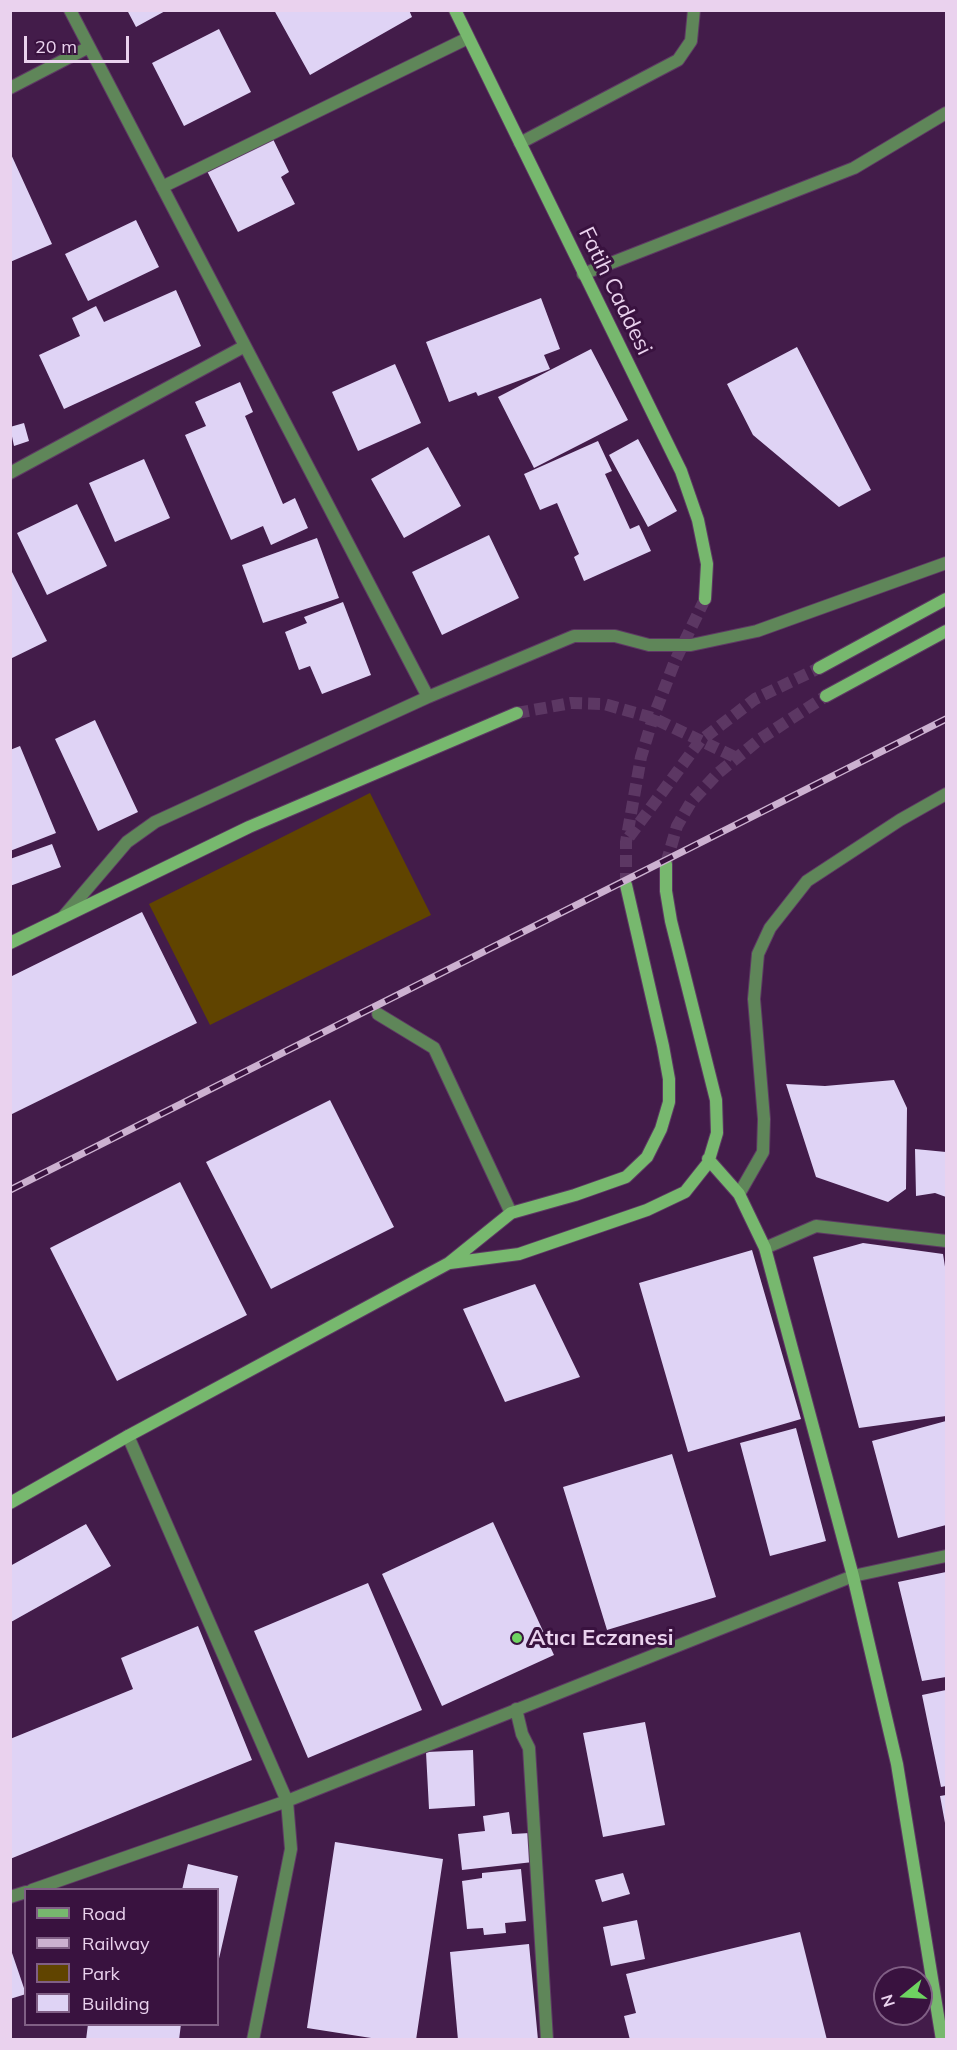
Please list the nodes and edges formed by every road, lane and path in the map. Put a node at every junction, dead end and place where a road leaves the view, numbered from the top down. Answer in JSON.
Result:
{"nodes":[{"id":1,"x":70,"y":10,"type":"edge"},
{"id":2,"x":455,"y":10,"type":"edge"},
{"id":3,"x":694,"y":10,"type":"edge"},
{"id":4,"x":468,"y":38,"type":"junction"},
{"id":5,"x":89,"y":47,"type":"junction"},
{"id":6,"x":10,"y":88,"type":"edge"},
{"id":7,"x":946,"y":113,"type":"edge"},
{"id":8,"x":520,"y":143,"type":"junction"},
{"id":9,"x":162,"y":187,"type":"junction"},
{"id":10,"x":583,"y":274,"type":"junction"},
{"id":11,"x":245,"y":346,"type":"junction"},
{"id":12,"x":10,"y":473,"type":"edge"},
{"id":13,"x":946,"y":563,"type":"edge"},
{"id":14,"x":946,"y":599,"type":"edge"},
{"id":15,"x":705,"y":600,"type":"tunnel mouth"},
{"id":16,"x":946,"y":631,"type":"edge"},
{"id":17,"x":819,"y":668,"type":"tunnel mouth"},
{"id":18,"x":826,"y":696,"type":"tunnel mouth"},
{"id":19,"x":428,"y":697,"type":"junction"},
{"id":20,"x":517,"y":713,"type":"tunnel mouth"},
{"id":21,"x":946,"y":794,"type":"edge"},
{"id":22,"x":666,"y":864,"type":"tunnel mouth"},
{"id":23,"x":626,"y":885,"type":"tunnel mouth"},
{"id":24,"x":63,"y":916,"type":"junction"},
{"id":25,"x":10,"y":943,"type":"edge"},
{"id":26,"x":378,"y":1014,"type":"dead end"},
{"id":27,"x":708,"y":1159,"type":"junction"},
{"id":28,"x":739,"y":1194,"type":"junction"},
{"id":29,"x":511,"y":1213,"type":"junction"},
{"id":30,"x":946,"y":1241,"type":"edge"},
{"id":31,"x":765,"y":1248,"type":"junction"},
{"id":32,"x":449,"y":1263,"type":"junction"},
{"id":33,"x":128,"y":1436,"type":"junction"},
{"id":34,"x":10,"y":1503,"type":"edge"},
{"id":35,"x":946,"y":1556,"type":"edge"},
{"id":36,"x":853,"y":1576,"type":"junction"},
{"id":37,"x":516,"y":1708,"type":"junction"},
{"id":38,"x":287,"y":1801,"type":"junction"},
{"id":39,"x":38,"y":1888,"type":"edge"},
{"id":40,"x":254,"y":2039,"type":"edge"},
{"id":41,"x":547,"y":2040,"type":"edge"},
{"id":42,"x":942,"y":2040,"type":"edge"}],
"edges":[{"from":1,"to":5,"type":"street"},
{"from":2,"to":4,"type":"street","name":"Fatih Caddesi"},
{"from":3,"to":8,"type":"street"},
{"from":4,"to":8,"type":"street","name":"Fatih Caddesi"},
{"from":4,"to":9,"type":"street"},
{"from":5,"to":6,"type":"street"},
{"from":5,"to":9,"type":"street"},
{"from":7,"to":10,"type":"street"},
{"from":8,"to":10,"type":"street","name":"Fatih Caddesi"},
{"from":9,"to":11,"type":"street"},
{"from":10,"to":15,"type":"street","name":"Fatih Caddesi"},
{"from":11,"to":12,"type":"street"},
{"from":11,"to":19,"type":"street"},
{"from":13,"to":19,"type":"street"},
{"from":14,"to":17,"type":"street"},
{"from":16,"to":18,"type":"street"},
{"from":19,"to":24,"type":"street"},
{"from":20,"to":24,"type":"street"},
{"from":21,"to":28,"type":"street"},
{"from":22,"to":27,"type":"street"},
{"from":23,"to":29,"type":"street"},
{"from":24,"to":25,"type":"street"},
{"from":26,"to":29,"type":"street"},
{"from":27,"to":28,"type":"street"},
{"from":27,"to":32,"type":"street"},
{"from":28,"to":31,"type":"street"},
{"from":29,"to":32,"type":"street"},
{"from":30,"to":31,"type":"street"},
{"from":31,"to":36,"type":"street"},
{"from":32,"to":33,"type":"street"},
{"from":33,"to":34,"type":"street"},
{"from":33,"to":38,"type":"street"},
{"from":35,"to":36,"type":"street"},
{"from":36,"to":37,"type":"street"},
{"from":36,"to":42,"type":"street"},
{"from":37,"to":38,"type":"street"},
{"from":37,"to":41,"type":"street"},
{"from":38,"to":39,"type":"street"},
{"from":38,"to":40,"type":"street"}]}
